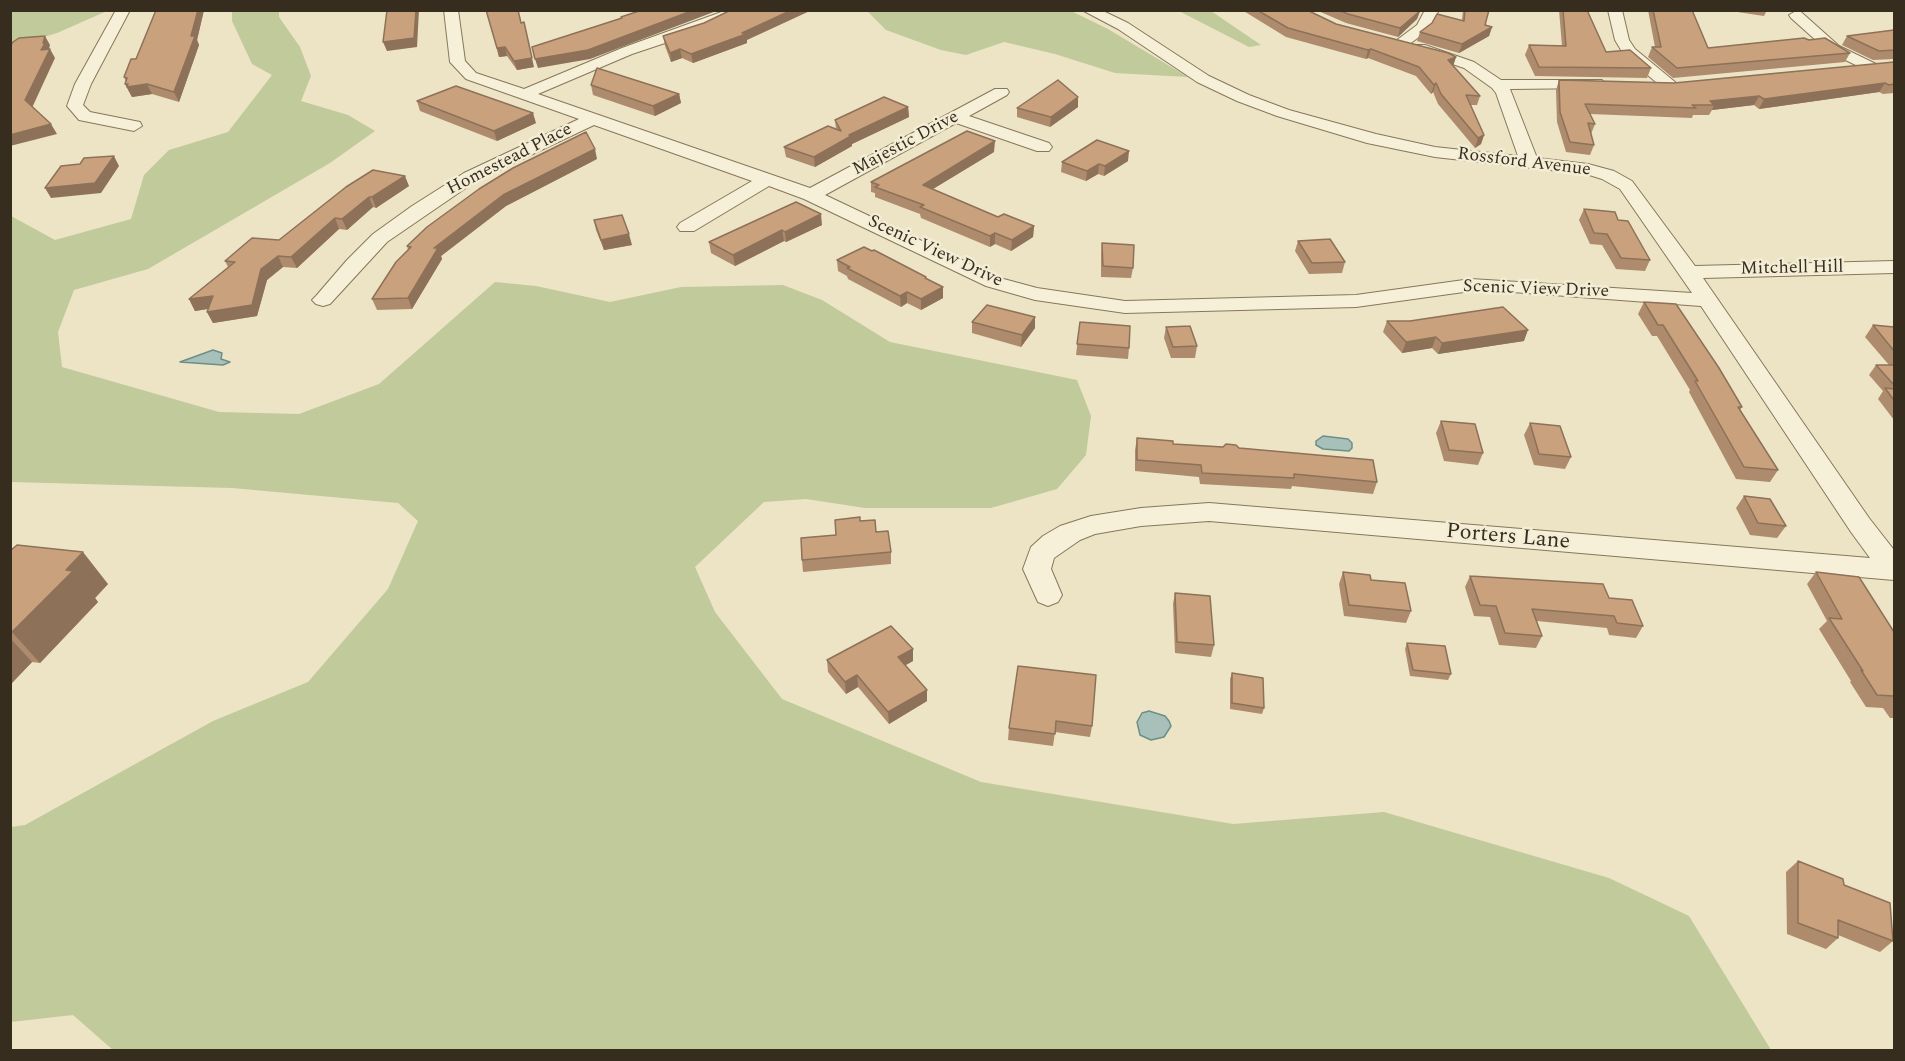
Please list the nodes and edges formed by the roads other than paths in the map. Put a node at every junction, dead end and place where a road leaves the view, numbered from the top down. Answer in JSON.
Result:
{"nodes":[{"id":1,"x":123,"y":10,"type":"edge"},
{"id":2,"x":451,"y":10,"type":"edge"},
{"id":3,"x":740,"y":10,"type":"edge"},
{"id":4,"x":1089,"y":10,"type":"edge"},
{"id":5,"x":1432,"y":10,"type":"edge"},
{"id":6,"x":1616,"y":10,"type":"edge"},
{"id":7,"x":1796,"y":15,"type":"dead end"},
{"id":8,"x":1386,"y":40,"type":"edge"},
{"id":9,"x":1402,"y":43,"type":"junction"},
{"id":10,"x":1887,"y":66,"type":"edge"},
{"id":11,"x":1870,"y":67,"type":"junction"},
{"id":12,"x":1838,"y":71,"type":"edge"},
{"id":13,"x":1498,"y":84,"type":"junction"},
{"id":14,"x":1609,"y":84,"type":"edge"},
{"id":15,"x":1646,"y":85,"type":"edge"},
{"id":16,"x":1001,"y":92,"type":"dead end"},
{"id":17,"x":524,"y":95,"type":"junction"},
{"id":18,"x":955,"y":117,"type":"junction"},
{"id":19,"x":594,"y":119,"type":"junction"},
{"id":20,"x":134,"y":126,"type":"dead end"},
{"id":21,"x":1043,"y":147,"type":"dead end"},
{"id":22,"x":1529,"y":161,"type":"junction"},
{"id":23,"x":768,"y":179,"type":"junction"},
{"id":24,"x":811,"y":195,"type":"junction"},
{"id":25,"x":687,"y":226,"type":"dead end"},
{"id":26,"x":1894,"y":267,"type":"edge"},
{"id":27,"x":1689,"y":272,"type":"junction"},
{"id":28,"x":323,"y":300,"type":"dead end"},
{"id":29,"x":1707,"y":300,"type":"junction"},
{"id":30,"x":1894,"y":570,"type":"edge"},
{"id":31,"x":1048,"y":595,"type":"dead end"}],
"edges":[{"from":1,"to":20,"type":"street"},
{"from":2,"to":17,"type":"street","name":"Scenic View Drive"},
{"from":3,"to":17,"type":"street"},
{"from":4,"to":22,"type":"street","name":"Rossford Avenue"},
{"from":5,"to":9,"type":"street"},
{"from":6,"to":15,"type":"street"},
{"from":7,"to":11,"type":"street"},
{"from":8,"to":9,"type":"street"},
{"from":9,"to":13,"type":"street"},
{"from":10,"to":11,"type":"street"},
{"from":11,"to":12,"type":"street"},
{"from":13,"to":14,"type":"street"},
{"from":13,"to":22,"type":"street"},
{"from":16,"to":18,"type":"street","name":"Majestic Drive"},
{"from":17,"to":19,"type":"street","name":"Scenic View Drive"},
{"from":18,"to":21,"type":"street"},
{"from":18,"to":24,"type":"street","name":"Majestic Drive"},
{"from":19,"to":23,"type":"street","name":"Scenic View Drive"},
{"from":19,"to":28,"type":"street","name":"Homestead Place"},
{"from":22,"to":27,"type":"street","name":"Rossford Avenue"},
{"from":23,"to":24,"type":"street","name":"Scenic View Drive"},
{"from":23,"to":25,"type":"street"},
{"from":24,"to":29,"type":"street","name":"Scenic View Drive"},
{"from":26,"to":27,"type":"street","name":"Mitchell Hill"},
{"from":27,"to":29,"type":"street","name":"Rossford Avenue"},
{"from":29,"to":30,"type":"street","name":"Rossford Avenue"},
{"from":30,"to":31,"type":"street","name":"Porters Lane"}]}
